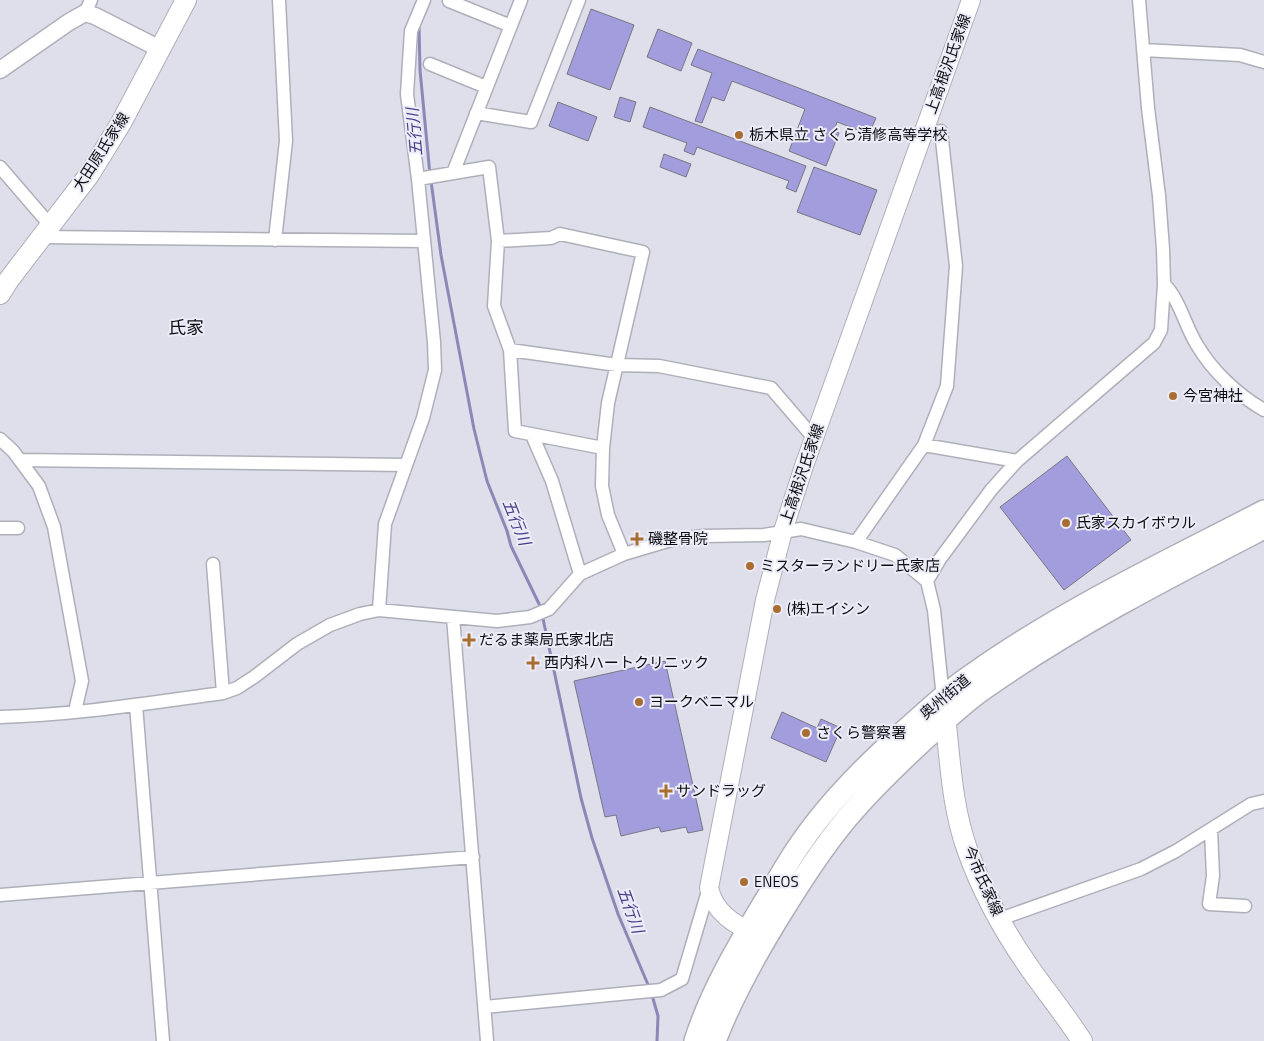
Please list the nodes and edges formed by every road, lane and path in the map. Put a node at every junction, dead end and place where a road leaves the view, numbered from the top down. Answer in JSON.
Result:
{"nodes":[{"id":1,"x":186,"y":0,"type":"edge"},
{"id":2,"x":279,"y":0,"type":"edge"},
{"id":3,"x":424,"y":0,"type":"edge"},
{"id":4,"x":521,"y":0,"type":"edge"},
{"id":5,"x":579,"y":0,"type":"edge"},
{"id":6,"x":971,"y":0,"type":"edge"},
{"id":7,"x":1139,"y":0,"type":"edge"},
{"id":8,"x":449,"y":1,"type":"edge"},
{"id":9,"x":88,"y":6,"type":"edge"},
{"id":10,"x":511,"y":26,"type":"junction"},
{"id":11,"x":160,"y":49,"type":"junction"},
{"id":12,"x":1143,"y":50,"type":"junction"},
{"id":13,"x":1264,"y":62,"type":"edge"},
{"id":14,"x":430,"y":64,"type":"dead end"},
{"id":15,"x":0,"y":70,"type":"edge"},
{"id":16,"x":486,"y":87,"type":"junction"},
{"id":17,"x":476,"y":113,"type":"junction"},
{"id":18,"x":941,"y":131,"type":"dead end"},
{"id":19,"x":0,"y":167,"type":"edge"},
{"id":20,"x":452,"y":173,"type":"junction"},
{"id":21,"x":418,"y":179,"type":"junction"},
{"id":22,"x":46,"y":231,"type":"junction"},
{"id":23,"x":275,"y":240,"type":"junction"},
{"id":24,"x":498,"y":240,"type":"junction"},
{"id":25,"x":424,"y":241,"type":"junction"},
{"id":26,"x":1164,"y":284,"type":"junction"},
{"id":27,"x":0,"y":294,"type":"edge"},
{"id":28,"x":510,"y":350,"type":"junction"},
{"id":29,"x":617,"y":365,"type":"junction"},
{"id":30,"x":1264,"y":410,"type":"edge"},
{"id":31,"x":532,"y":435,"type":"junction"},
{"id":32,"x":814,"y":438,"type":"junction"},
{"id":33,"x":0,"y":439,"type":"edge"},
{"id":34,"x":924,"y":445,"type":"junction"},
{"id":35,"x":602,"y":448,"type":"junction"},
{"id":36,"x":20,"y":460,"type":"junction"},
{"id":37,"x":1017,"y":461,"type":"junction"},
{"id":38,"x":406,"y":465,"type":"junction"},
{"id":39,"x":1264,"y":511,"type":"edge"},
{"id":40,"x":0,"y":528,"type":"edge"},
{"id":41,"x":18,"y":528,"type":"dead end"},
{"id":42,"x":1264,"y":528,"type":"edge"},
{"id":43,"x":783,"y":531,"type":"junction"},
{"id":44,"x":856,"y":542,"type":"junction"},
{"id":45,"x":624,"y":554,"type":"junction"},
{"id":46,"x":213,"y":564,"type":"dead end"},
{"id":47,"x":580,"y":574,"type":"junction"},
{"id":48,"x":927,"y":581,"type":"junction"},
{"id":49,"x":379,"y":610,"type":"junction"},
{"id":50,"x":453,"y":617,"type":"junction"},
{"id":51,"x":223,"y":693,"type":"junction"},
{"id":52,"x":942,"y":698,"type":"junction"},
{"id":53,"x":136,"y":705,"type":"junction"},
{"id":54,"x":74,"y":711,"type":"junction"},
{"id":55,"x":0,"y":717,"type":"edge"},
{"id":56,"x":946,"y":720,"type":"junction"},
{"id":57,"x":1264,"y":801,"type":"edge"},
{"id":58,"x":1211,"y":830,"type":"junction"},
{"id":59,"x":473,"y":857,"type":"junction"},
{"id":60,"x":150,"y":883,"type":"junction"},
{"id":61,"x":709,"y":888,"type":"junction"},
{"id":62,"x":0,"y":895,"type":"edge"},
{"id":63,"x":1245,"y":906,"type":"dead end"},
{"id":64,"x":1000,"y":919,"type":"junction"},
{"id":65,"x":756,"y":935,"type":"junction"},
{"id":66,"x":484,"y":1007,"type":"junction"},
{"id":67,"x":163,"y":1041,"type":"edge"},
{"id":68,"x":487,"y":1041,"type":"edge"},
{"id":69,"x":695,"y":1041,"type":"edge"},
{"id":70,"x":715,"y":1041,"type":"edge"},
{"id":71,"x":1082,"y":1041,"type":"edge"}],
"edges":[{"from":1,"to":11,"type":"main road","name":"大田原氏家線"},
{"from":2,"to":23,"type":"street"},
{"from":3,"to":21,"type":"street"},
{"from":4,"to":10,"type":"street"},
{"from":5,"to":17,"type":"street"},
{"from":6,"to":32,"type":"main road","name":"上高根沢氏家線"},
{"from":7,"to":12,"type":"street"},
{"from":8,"to":10,"type":"street"},
{"from":9,"to":11,"type":"street"},
{"from":9,"to":15,"type":"street"},
{"from":10,"to":16,"type":"street"},
{"from":11,"to":22,"type":"main road","name":"大田原氏家線"},
{"from":12,"to":13,"type":"street"},
{"from":12,"to":26,"type":"street"},
{"from":14,"to":16,"type":"street"},
{"from":16,"to":17,"type":"street"},
{"from":17,"to":20,"type":"street"},
{"from":18,"to":34,"type":"street"},
{"from":19,"to":22,"type":"street"},
{"from":20,"to":21,"type":"street"},
{"from":20,"to":24,"type":"street"},
{"from":21,"to":25,"type":"street"},
{"from":22,"to":23,"type":"street"},
{"from":22,"to":27,"type":"main road","name":"大田原氏家線"},
{"from":23,"to":25,"type":"street"},
{"from":24,"to":28,"type":"street"},
{"from":24,"to":29,"type":"street"},
{"from":25,"to":38,"type":"street"},
{"from":26,"to":30,"type":"street"},
{"from":26,"to":37,"type":"street"},
{"from":28,"to":29,"type":"street"},
{"from":28,"to":31,"type":"street"},
{"from":29,"to":32,"type":"street"},
{"from":29,"to":35,"type":"street"},
{"from":31,"to":35,"type":"street"},
{"from":31,"to":47,"type":"street"},
{"from":32,"to":43,"type":"main road","name":"上高根沢氏家線"},
{"from":33,"to":36,"type":"street"},
{"from":34,"to":37,"type":"street"},
{"from":34,"to":44,"type":"street"},
{"from":35,"to":45,"type":"street"},
{"from":36,"to":38,"type":"street"},
{"from":36,"to":54,"type":"street"},
{"from":37,"to":48,"type":"street"},
{"from":38,"to":49,"type":"street"},
{"from":39,"to":52,"type":"highway","name":"奥州街道"},
{"from":40,"to":41,"type":"street"},
{"from":42,"to":56,"type":"highway","name":"奥州街道"},
{"from":43,"to":44,"type":"street"},
{"from":43,"to":45,"type":"street"},
{"from":43,"to":61,"type":"main road","name":"上高根沢氏家線"},
{"from":44,"to":48,"type":"street"},
{"from":45,"to":47,"type":"street"},
{"from":46,"to":51,"type":"street"},
{"from":47,"to":50,"type":"street"},
{"from":48,"to":52,"type":"street"},
{"from":49,"to":50,"type":"street"},
{"from":49,"to":51,"type":"street"},
{"from":50,"to":59,"type":"street"},
{"from":51,"to":53,"type":"street"},
{"from":52,"to":56,"type":"main road","name":"今市氏家線"},
{"from":52,"to":65,"type":"highway","name":"奥州街道"},
{"from":53,"to":54,"type":"street"},
{"from":53,"to":60,"type":"street"},
{"from":54,"to":55,"type":"street"},
{"from":56,"to":64,"type":"main road","name":"今市氏家線"},
{"from":56,"to":65,"type":"highway","name":"奥州街道"},
{"from":57,"to":58,"type":"street"},
{"from":58,"to":63,"type":"street"},
{"from":58,"to":64,"type":"street"},
{"from":59,"to":60,"type":"street"},
{"from":59,"to":66,"type":"street"},
{"from":60,"to":62,"type":"street"},
{"from":60,"to":67,"type":"street"},
{"from":61,"to":65,"type":"main road"},
{"from":61,"to":66,"type":"street"},
{"from":64,"to":71,"type":"main road","name":"今市氏家線"},
{"from":65,"to":69,"type":"highway","name":"奥州街道"},
{"from":65,"to":70,"type":"highway","name":"奥州街道"},
{"from":66,"to":68,"type":"street"}]}
